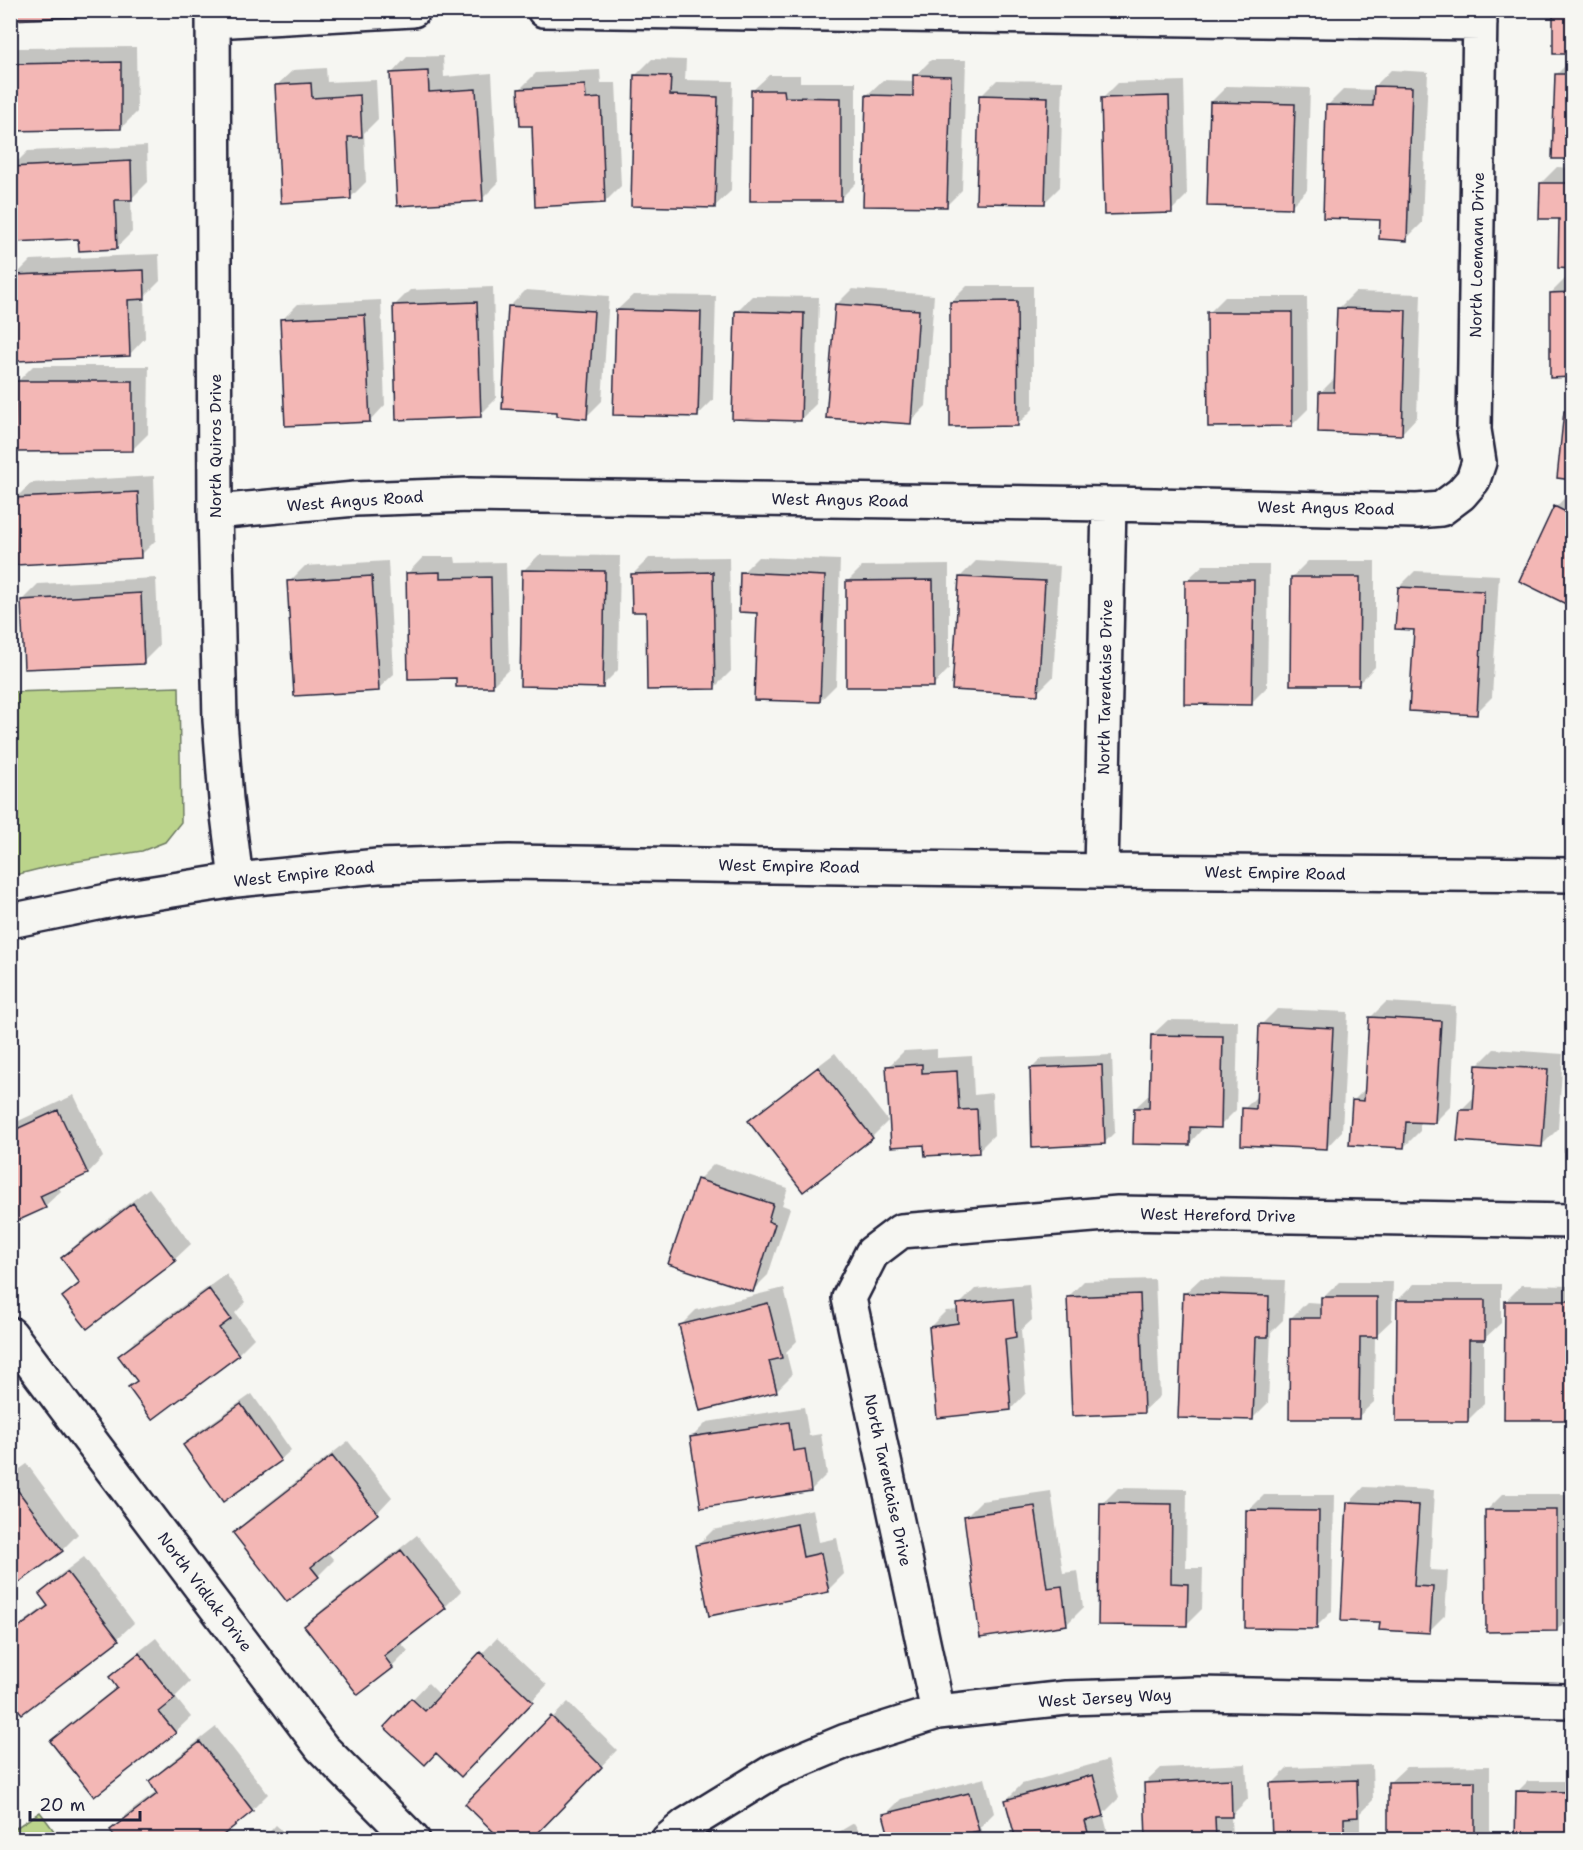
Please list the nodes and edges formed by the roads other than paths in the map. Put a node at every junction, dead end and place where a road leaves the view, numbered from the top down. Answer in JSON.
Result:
{"nodes":[{"id":1,"x":413,"y":10,"type":"edge"},
{"id":2,"x":544,"y":10,"type":"edge"},
{"id":3,"x":214,"y":16,"type":"edge"},
{"id":4,"x":1480,"y":17,"type":"edge"},
{"id":5,"x":1461,"y":494,"type":"joint"},
{"id":6,"x":1109,"y":504,"type":"junction"},
{"id":7,"x":215,"y":512,"type":"junction"},
{"id":8,"x":1101,"y":871,"type":"junction"},
{"id":9,"x":1572,"y":875,"type":"edge"},
{"id":10,"x":236,"y":880,"type":"junction"},
{"id":11,"x":10,"y":921,"type":"edge"},
{"id":12,"x":1572,"y":1221,"type":"edge"},
{"id":13,"x":872,"y":1253,"type":"joint"},
{"id":14,"x":10,"y":1334,"type":"edge"},
{"id":15,"x":1572,"y":1701,"type":"edge"},
{"id":16,"x":938,"y":1712,"type":"junction"},
{"id":17,"x":413,"y":1839,"type":"edge"},
{"id":18,"x":668,"y":1839,"type":"edge"}],
"edges":[{"from":1,"to":3,"type":"street"},
{"from":2,"to":4,"type":"street"},
{"from":3,"to":7,"type":"street","name":"North Quiros Drive"},
{"from":4,"to":5,"type":"street","name":"North Loemann Drive"},
{"from":5,"to":6,"type":"street","name":"West Angus Road"},
{"from":6,"to":7,"type":"street","name":"West Angus Road"},
{"from":6,"to":8,"type":"street","name":"North Tarentaise Drive"},
{"from":7,"to":10,"type":"street","name":"North Quiros Drive"},
{"from":8,"to":9,"type":"street","name":"West Empire Road"},
{"from":8,"to":10,"type":"street","name":"West Empire Road"},
{"from":10,"to":11,"type":"street","name":"West Empire Road"},
{"from":12,"to":13,"type":"street","name":"West Hereford Drive"},
{"from":13,"to":16,"type":"street","name":"North Tarentaise Drive"},
{"from":14,"to":17,"type":"street","name":"North Vidlak Drive"},
{"from":15,"to":16,"type":"street","name":"West Jersey Way"},
{"from":16,"to":18,"type":"street","name":"West Jersey Way"}]}
